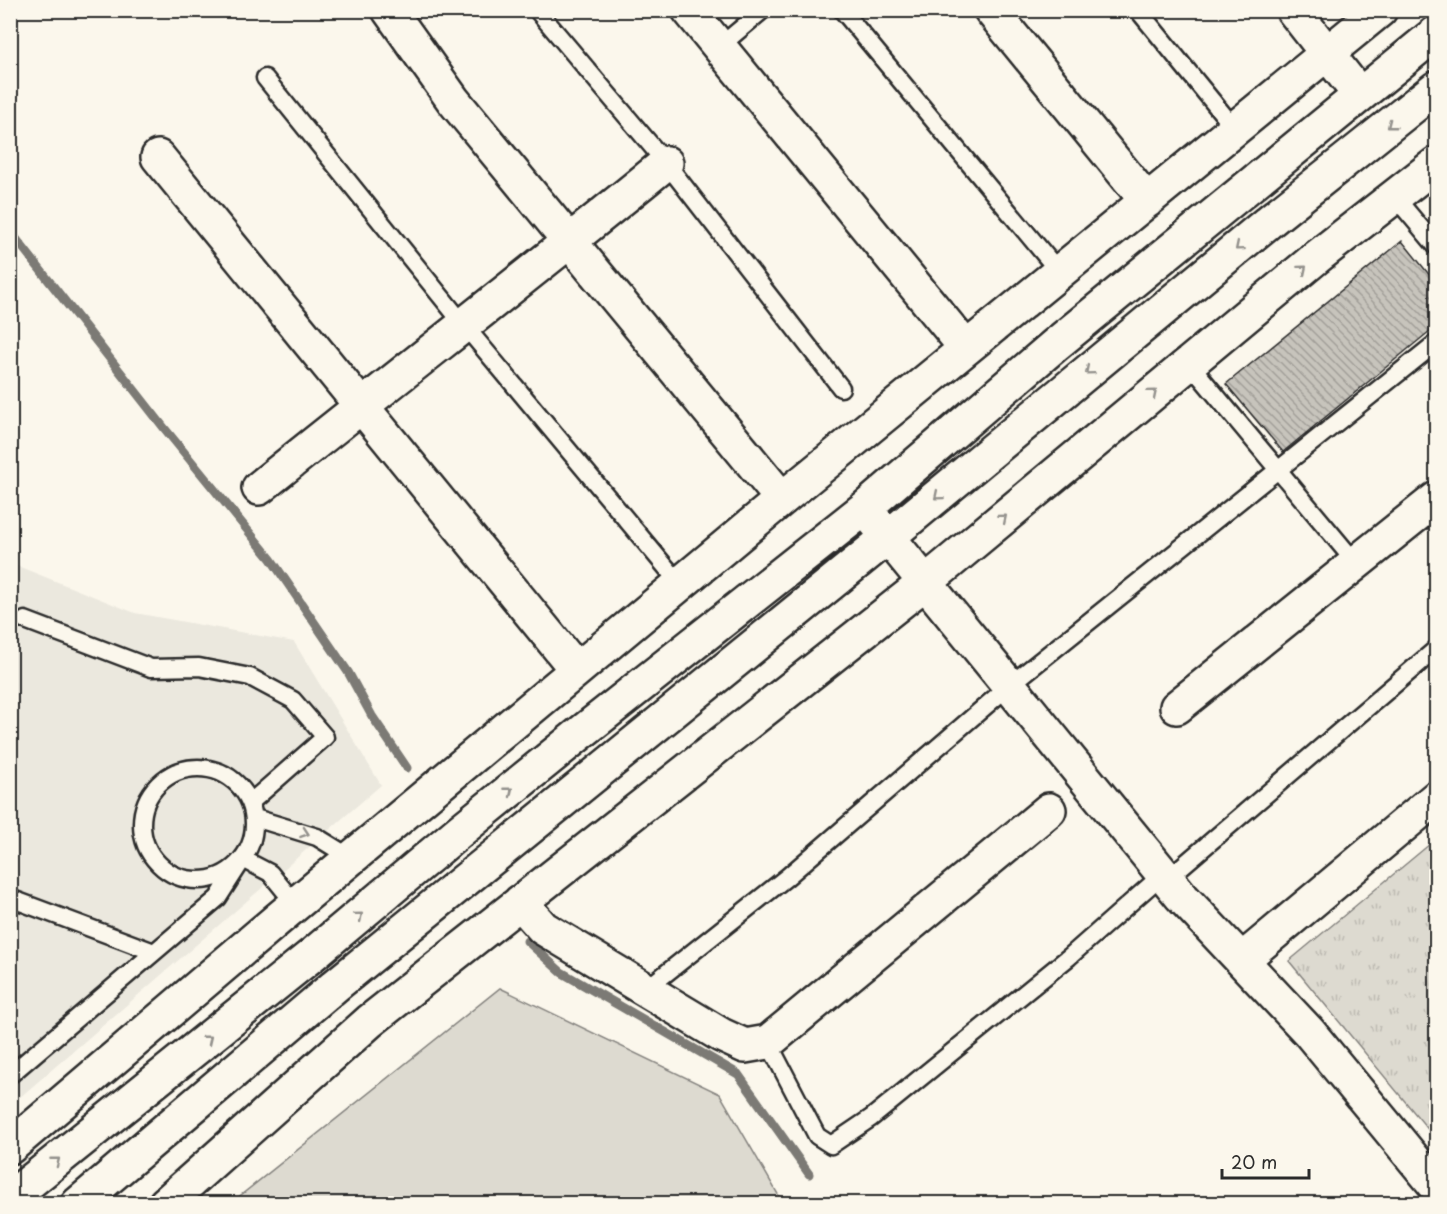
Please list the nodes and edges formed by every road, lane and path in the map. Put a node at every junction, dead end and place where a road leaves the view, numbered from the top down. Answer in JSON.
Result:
{"nodes":[{"id":1,"x":389,"y":10,"type":"edge"},
{"id":2,"x":537,"y":10,"type":"edge"},
{"id":3,"x":689,"y":10,"type":"edge"},
{"id":4,"x":764,"y":10,"type":"edge"},
{"id":5,"x":842,"y":10,"type":"edge"},
{"id":6,"x":991,"y":10,"type":"edge"},
{"id":7,"x":1138,"y":10,"type":"edge"},
{"id":8,"x":1293,"y":10,"type":"edge"},
{"id":9,"x":1380,"y":10,"type":"edge"},
{"id":10,"x":1437,"y":33,"type":"edge"},
{"id":11,"x":719,"y":47,"type":"junction"},
{"id":12,"x":1328,"y":53,"type":"junction"},
{"id":13,"x":265,"y":78,"type":"dead end"},
{"id":14,"x":1437,"y":88,"type":"edge"},
{"id":15,"x":1359,"y":94,"type":"junction"},
{"id":16,"x":1235,"y":129,"type":"junction"},
{"id":17,"x":158,"y":157,"type":"dead end"},
{"id":18,"x":666,"y":163,"type":"junction"},
{"id":19,"x":1437,"y":164,"type":"edge"},
{"id":20,"x":1395,"y":197,"type":"junction"},
{"id":21,"x":1147,"y":201,"type":"junction"},
{"id":22,"x":570,"y":242,"type":"junction"},
{"id":23,"x":1437,"y":246,"type":"edge"},
{"id":24,"x":1059,"y":272,"type":"junction"},
{"id":25,"x":464,"y":325,"type":"junction"},
{"id":26,"x":1437,"y":343,"type":"edge"},
{"id":27,"x":966,"y":348,"type":"junction"},
{"id":28,"x":1190,"y":363,"type":"junction"},
{"id":29,"x":841,"y":388,"type":"dead end"},
{"id":30,"x":360,"y":406,"type":"junction"},
{"id":31,"x":1278,"y":470,"type":"junction"},
{"id":32,"x":259,"y":488,"type":"dead end"},
{"id":33,"x":782,"y":499,"type":"junction"},
{"id":34,"x":1437,"y":499,"type":"edge"},
{"id":35,"x":865,"y":508,"type":"junction"},
{"id":36,"x":888,"y":537,"type":"junction"},
{"id":37,"x":1355,"y":562,"type":"junction"},
{"id":38,"x":926,"y":582,"type":"junction"},
{"id":39,"x":680,"y":584,"type":"junction"},
{"id":40,"x":25,"y":620,"type":"dead end"},
{"id":41,"x":1437,"y":649,"type":"edge"},
{"id":42,"x":577,"y":670,"type":"junction"},
{"id":43,"x":1010,"y":685,"type":"junction"},
{"id":44,"x":1177,"y":707,"type":"dead end"},
{"id":45,"x":1437,"y":798,"type":"edge"},
{"id":46,"x":253,"y":810,"type":"junction"},
{"id":47,"x":1049,"y":810,"type":"dead end"},
{"id":48,"x":351,"y":858,"type":"junction"},
{"id":49,"x":243,"y":859,"type":"junction"},
{"id":50,"x":1165,"y":877,"type":"junction"},
{"id":51,"x":10,"y":898,"type":"edge"},
{"id":52,"x":520,"y":902,"type":"junction"},
{"id":53,"x":296,"y":905,"type":"junction"},
{"id":54,"x":154,"y":952,"type":"junction"},
{"id":55,"x":1242,"y":960,"type":"junction"},
{"id":56,"x":645,"y":990,"type":"junction"},
{"id":57,"x":768,"y":1042,"type":"junction"},
{"id":58,"x":10,"y":1075,"type":"edge"},
{"id":59,"x":10,"y":1147,"type":"edge"},
{"id":60,"x":1437,"y":1186,"type":"edge"},
{"id":61,"x":10,"y":1198,"type":"edge"},
{"id":62,"x":78,"y":1203,"type":"edge"},
{"id":63,"x":165,"y":1203,"type":"edge"}],
"edges":[{"from":1,"to":22,"type":"street"},
{"from":2,"to":18,"type":"lane"},
{"from":3,"to":11,"type":"street"},
{"from":4,"to":11,"type":"lane"},
{"from":5,"to":24,"type":"lane"},
{"from":6,"to":21,"type":"street"},
{"from":7,"to":16,"type":"lane"},
{"from":8,"to":12,"type":"street"},
{"from":9,"to":12,"type":"street"},
{"from":10,"to":15,"type":"street"},
{"from":11,"to":27,"type":"street"},
{"from":12,"to":15,"type":"street"},
{"from":12,"to":16,"type":"street"},
{"from":13,"to":25,"type":"lane"},
{"from":14,"to":36,"type":"street","one_way":true},
{"from":15,"to":35,"type":"street"},
{"from":16,"to":21,"type":"street"},
{"from":17,"to":30,"type":"street"},
{"from":18,"to":22,"type":"street"},
{"from":18,"to":29,"type":"lane"},
{"from":19,"to":20,"type":"street"},
{"from":20,"to":23,"type":"lane"},
{"from":28,"to":20,"type":"street","one_way":true},
{"from":21,"to":24,"type":"street"},
{"from":22,"to":25,"type":"street"},
{"from":22,"to":33,"type":"street"},
{"from":24,"to":27,"type":"street"},
{"from":25,"to":30,"type":"street"},
{"from":25,"to":39,"type":"lane"},
{"from":26,"to":31,"type":"lane"},
{"from":27,"to":33,"type":"street"},
{"from":28,"to":31,"type":"lane"},
{"from":38,"to":28,"type":"street","one_way":true},
{"from":30,"to":32,"type":"street"},
{"from":30,"to":42,"type":"street"},
{"from":31,"to":37,"type":"lane"},
{"from":31,"to":43,"type":"lane"},
{"from":33,"to":39,"type":"street"},
{"from":34,"to":37,"type":"street"},
{"from":35,"to":36,"type":"street"},
{"from":61,"to":35,"type":"street","one_way":true},
{"from":36,"to":38,"type":"street"},
{"from":36,"to":62,"type":"street"},
{"from":37,"to":44,"type":"street"},
{"from":38,"to":43,"type":"street"},
{"from":38,"to":52,"type":"street"},
{"from":39,"to":42,"type":"street"},
{"from":40,"to":46,"type":"lane"},
{"from":41,"to":50,"type":"lane"},
{"from":42,"to":48,"type":"street"},
{"from":43,"to":50,"type":"street"},
{"from":43,"to":56,"type":"lane"},
{"from":45,"to":55,"type":"street"},
{"from":46,"to":48,"type":"lane","one_way":true},
{"from":46,"to":49,"type":"lane"},
{"from":46,"to":49,"type":"lane"},
{"from":47,"to":57,"type":"street"},
{"from":48,"to":53,"type":"street"},
{"from":49,"to":53,"type":"lane"},
{"from":49,"to":54,"type":"lane"},
{"from":50,"to":55,"type":"street"},
{"from":50,"to":57,"type":"lane"},
{"from":51,"to":54,"type":"lane"},
{"from":52,"to":56,"type":"street"},
{"from":52,"to":63,"type":"street"},
{"from":53,"to":59,"type":"street"},
{"from":54,"to":58,"type":"lane"},
{"from":55,"to":60,"type":"street"},
{"from":56,"to":57,"type":"street"}]}
